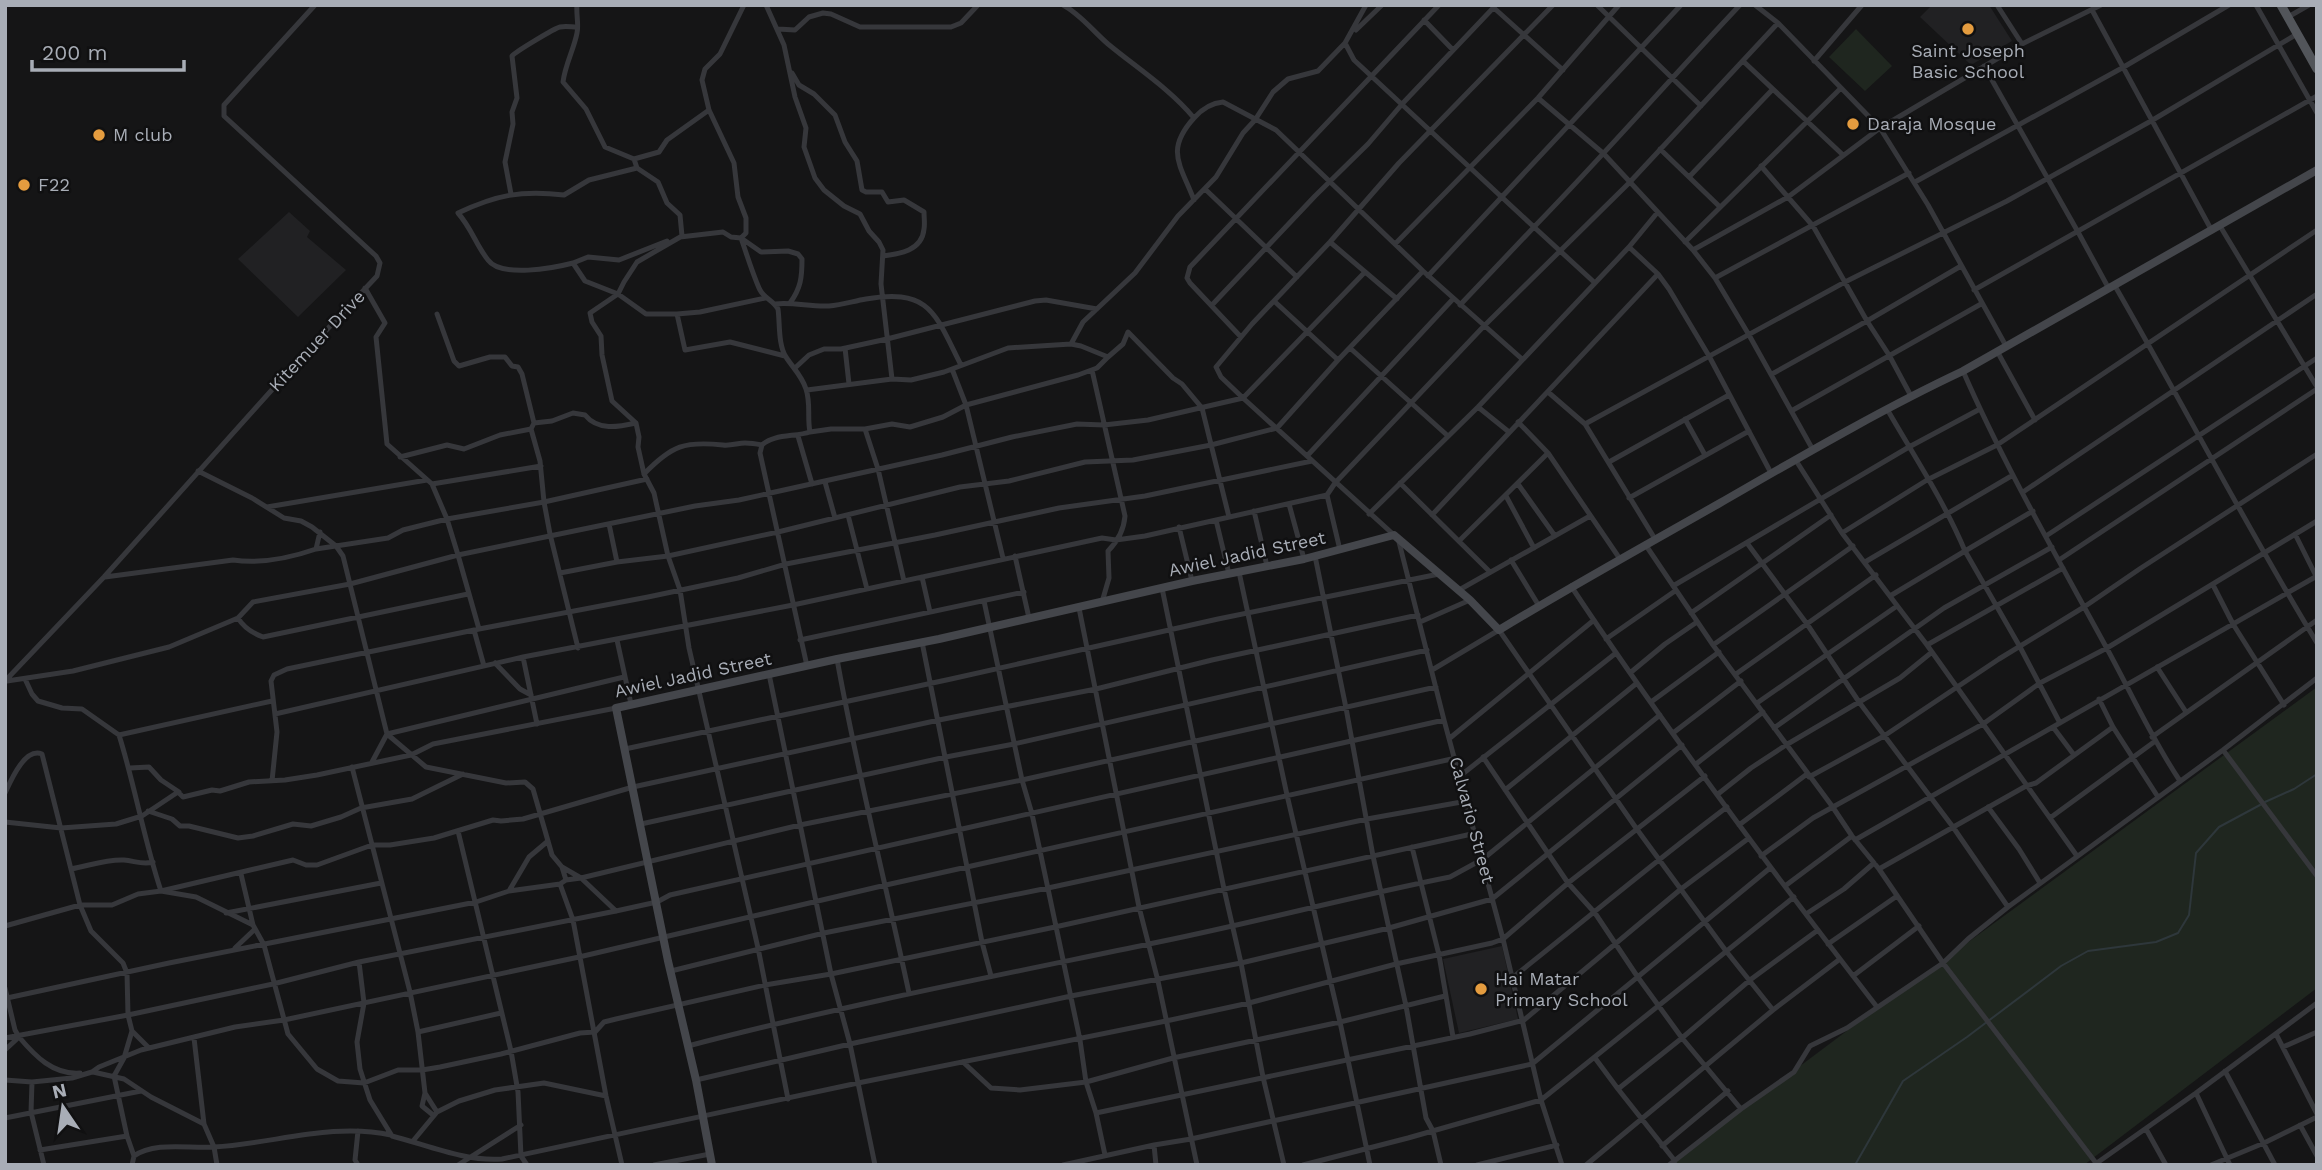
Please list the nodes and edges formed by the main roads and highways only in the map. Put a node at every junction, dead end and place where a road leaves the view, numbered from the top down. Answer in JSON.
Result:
{"nodes":[{"id":1,"x":2281,"y":5,"type":"edge"},
{"id":2,"x":2314,"y":58,"type":"edge"},
{"id":3,"x":2317,"y":69,"type":"edge"}],
"edges":[{"from":1,"to":2,"type":"main road"},
{"from":2,"to":3,"type":"main road"}]}
